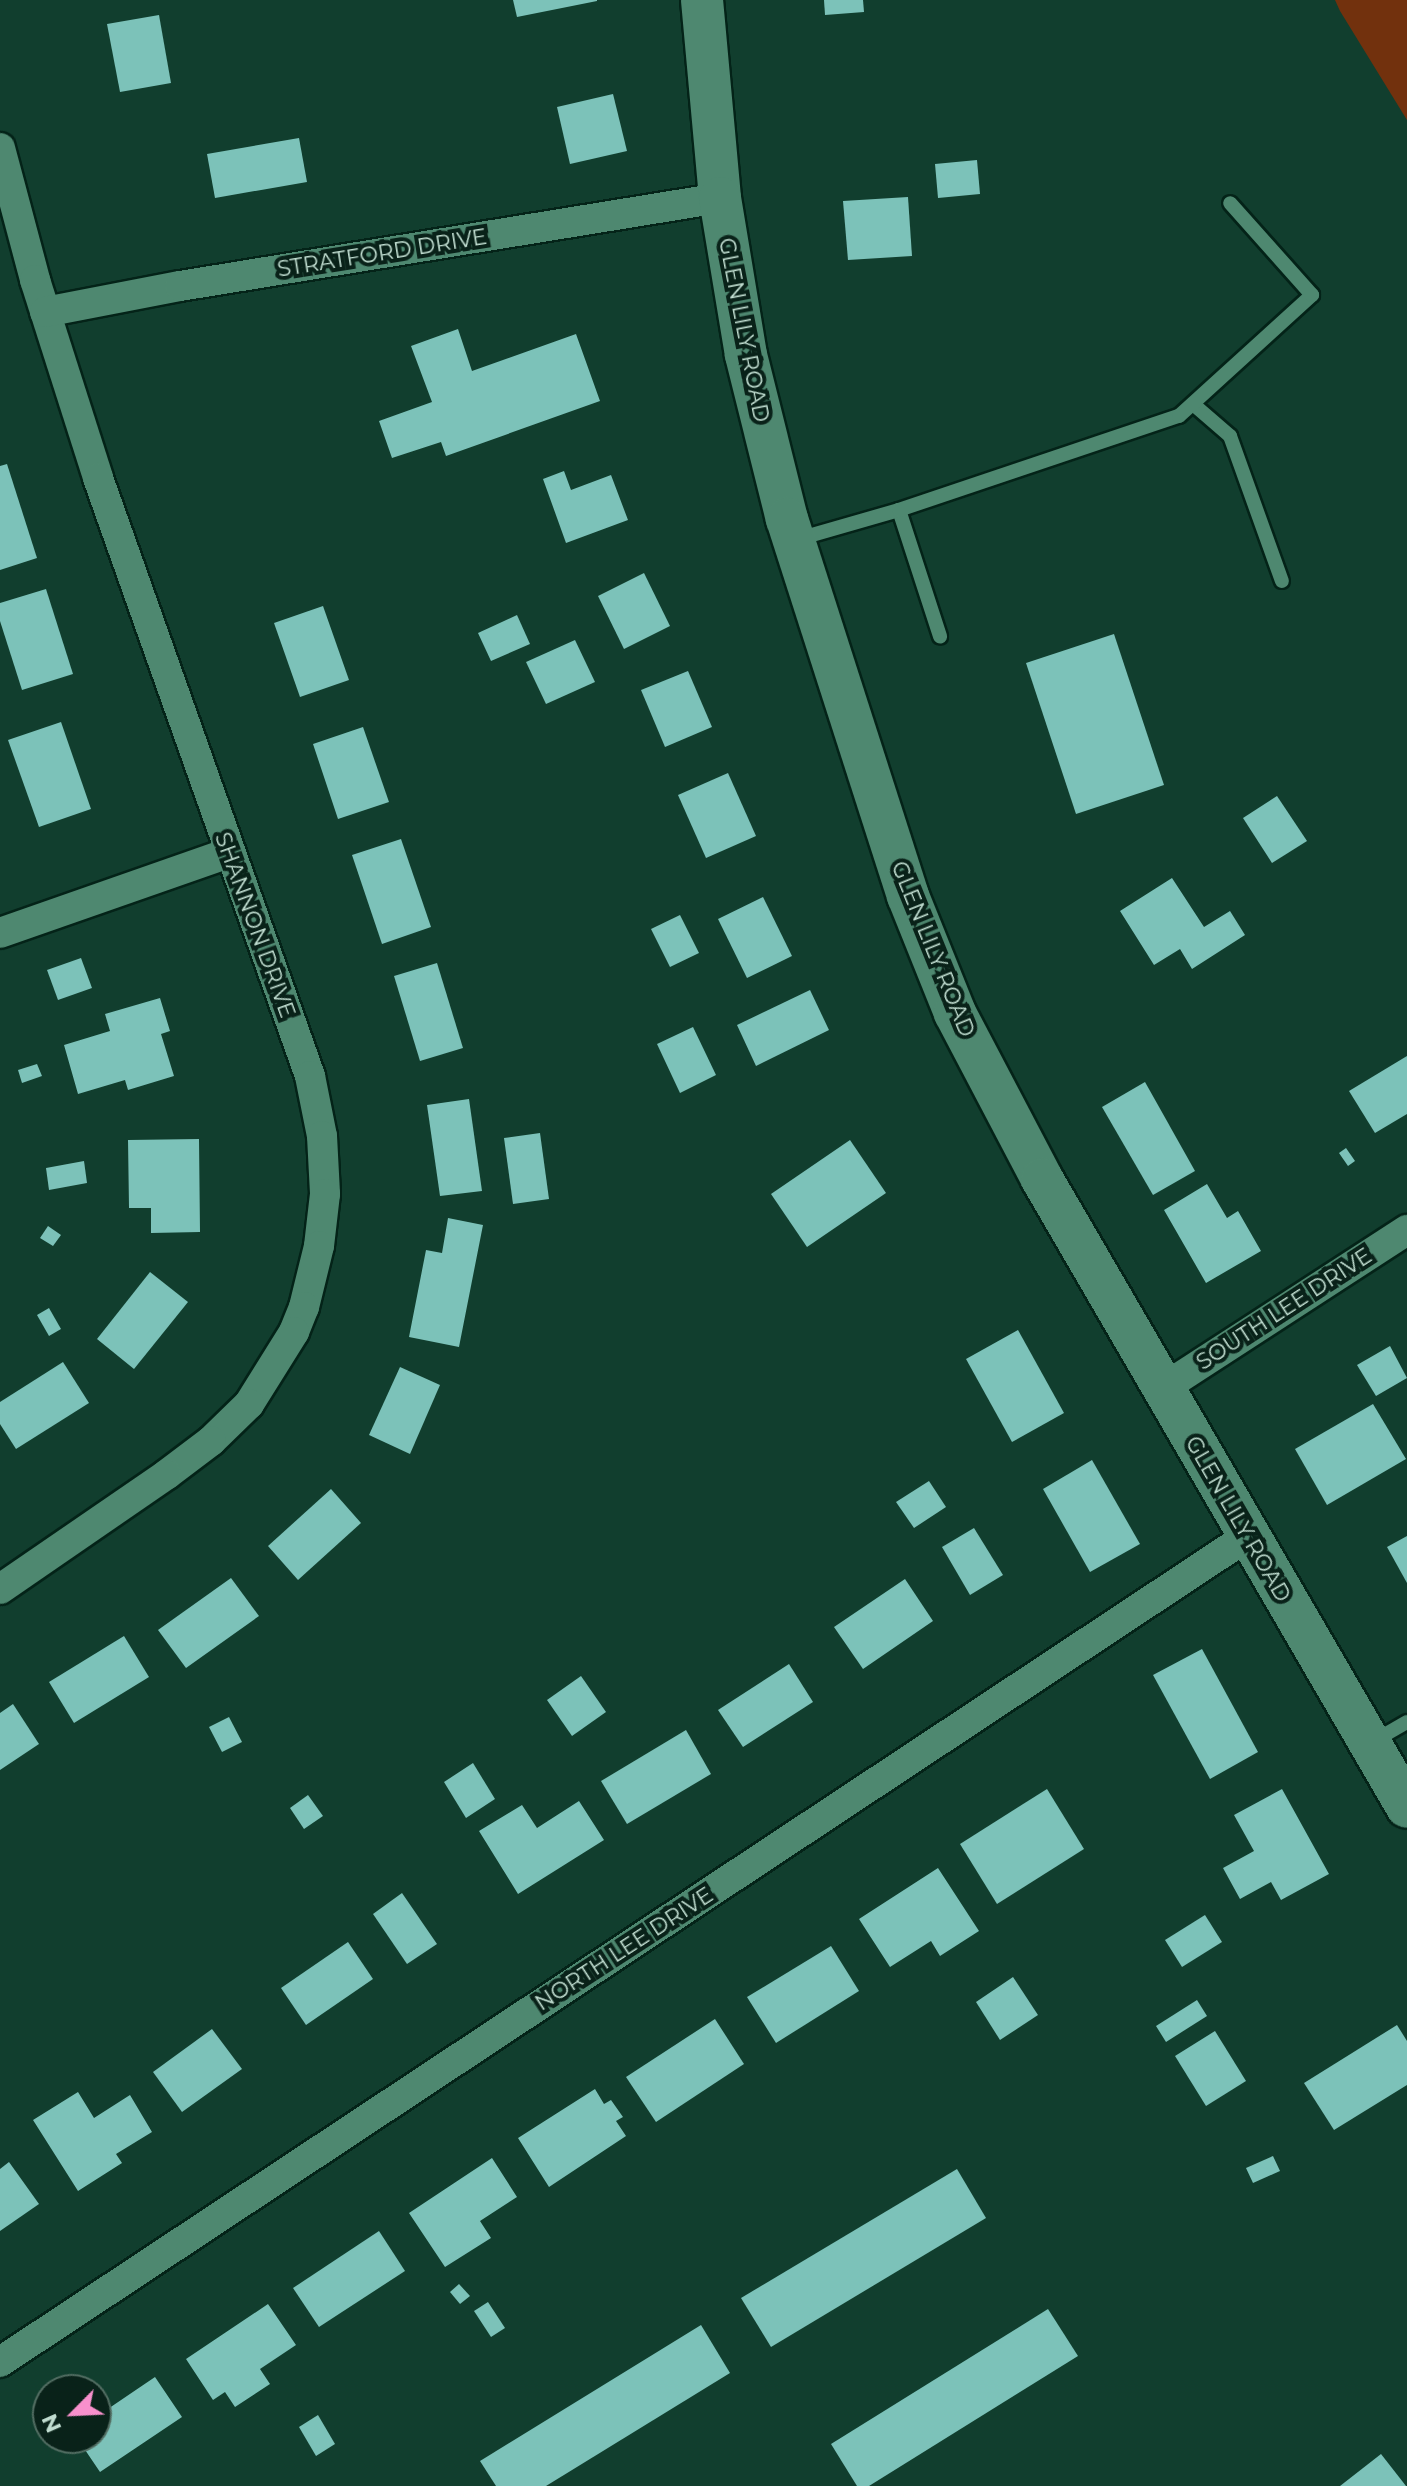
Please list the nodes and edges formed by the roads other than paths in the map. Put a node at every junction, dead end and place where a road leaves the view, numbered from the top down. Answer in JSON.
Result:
{"nodes":[{"id":1,"x":702,"y":0,"type":"edge"},
{"id":2,"x":0,"y":148,"type":"edge"},
{"id":3,"x":720,"y":198,"type":"junction"},
{"id":4,"x":1230,"y":203,"type":"dead end"},
{"id":5,"x":45,"y":312,"type":"junction"},
{"id":6,"x":1193,"y":404,"type":"junction"},
{"id":7,"x":899,"y":510,"type":"junction"},
{"id":8,"x":794,"y":541,"type":"junction"},
{"id":9,"x":1282,"y":581,"type":"dead end"},
{"id":10,"x":940,"y":636,"type":"dead end"},
{"id":11,"x":229,"y":853,"type":"junction"},
{"id":12,"x":0,"y":933,"type":"edge"},
{"id":13,"x":1407,"y":1230,"type":"edge"},
{"id":14,"x":1162,"y":1389,"type":"junction"},
{"id":15,"x":1248,"y":1536,"type":"junction"},
{"id":16,"x":0,"y":1589,"type":"edge"},
{"id":17,"x":1407,"y":1722,"type":"edge"},
{"id":18,"x":1370,"y":1743,"type":"junction"},
{"id":19,"x":1407,"y":1807,"type":"edge"},
{"id":20,"x":0,"y":2362,"type":"edge"}],
"edges":[{"from":1,"to":3,"type":"street","name":"GLEN LILY ROAD"},
{"from":2,"to":5,"type":"street","name":"SHANNON DRIVE"},
{"from":3,"to":5,"type":"street","name":"STRATFORD DRIVE"},
{"from":3,"to":8,"type":"street","name":"GLEN LILY ROAD"},
{"from":4,"to":6,"type":"lane"},
{"from":5,"to":11,"type":"street","name":"SHANNON DRIVE"},
{"from":6,"to":7,"type":"lane"},
{"from":6,"to":9,"type":"lane"},
{"from":7,"to":8,"type":"lane"},
{"from":7,"to":10,"type":"lane"},
{"from":8,"to":14,"type":"street","name":"GLEN LILY ROAD"},
{"from":11,"to":12,"type":"street"},
{"from":11,"to":16,"type":"street","name":"SHANNON DRIVE"},
{"from":13,"to":14,"type":"street","name":"SOUTH LEE DRIVE"},
{"from":14,"to":15,"type":"street","name":"GLEN LILY ROAD"},
{"from":15,"to":18,"type":"street","name":"GLEN LILY ROAD"},
{"from":15,"to":20,"type":"street","name":"NORTH LEE DRIVE"},
{"from":17,"to":18,"type":"lane"},
{"from":18,"to":19,"type":"street","name":"GLEN LILY ROAD"}]}
